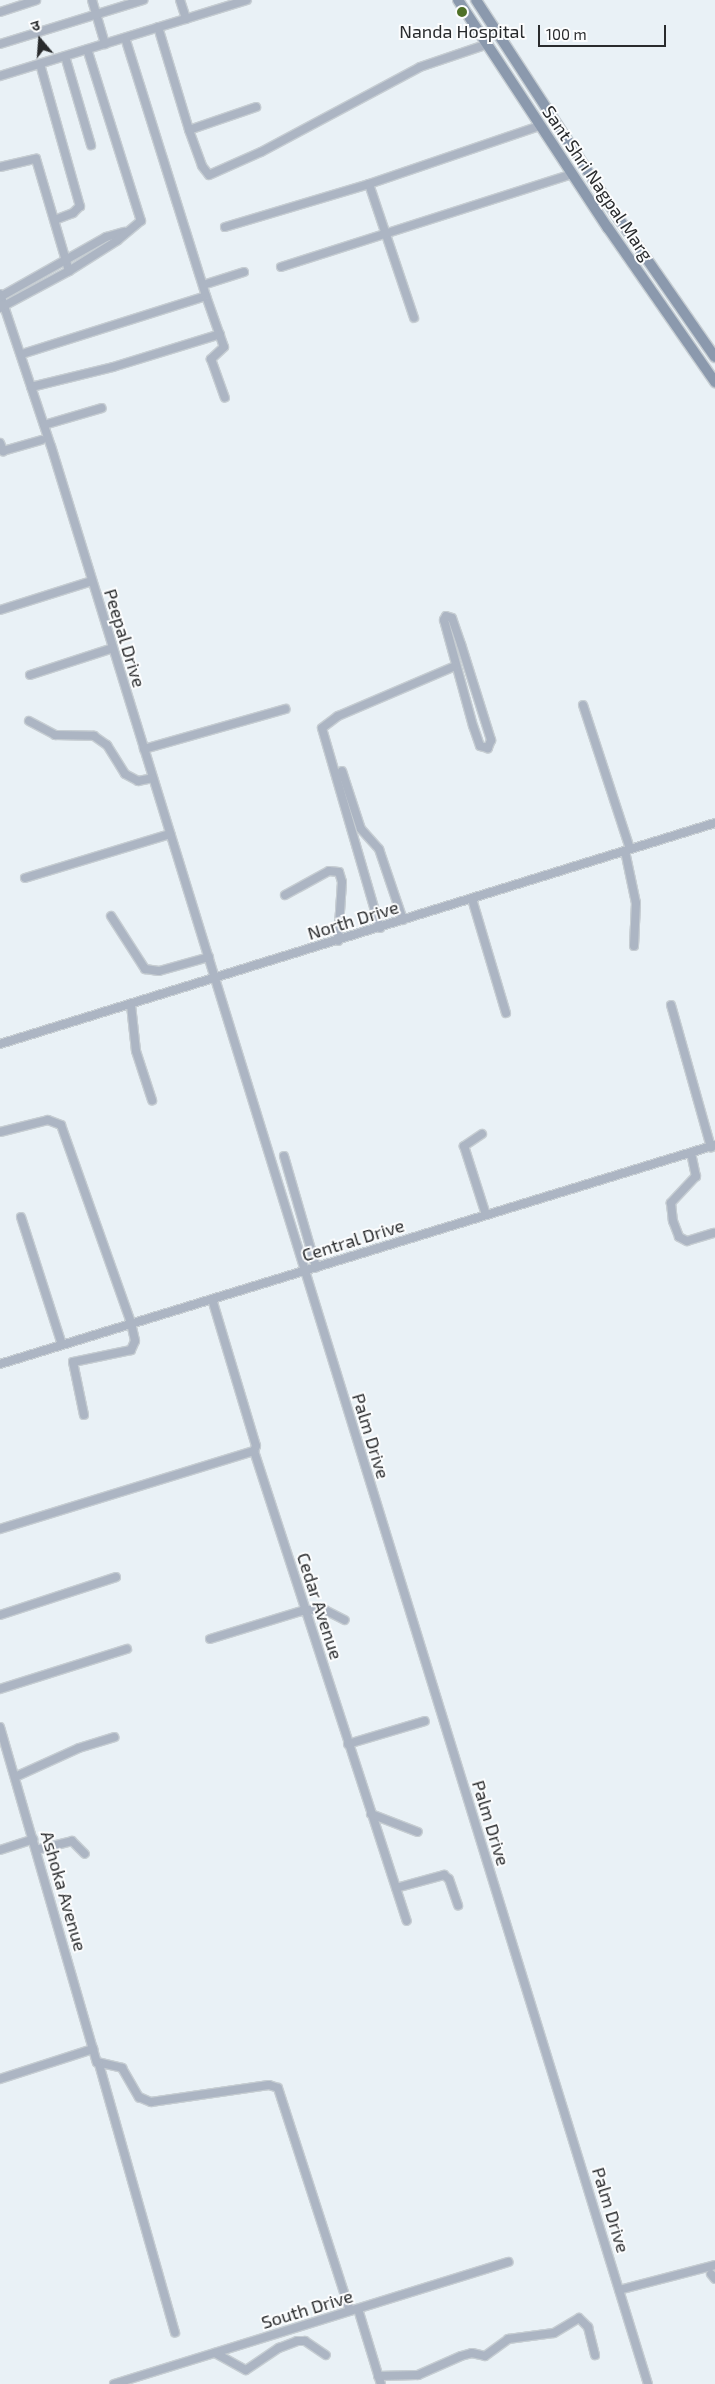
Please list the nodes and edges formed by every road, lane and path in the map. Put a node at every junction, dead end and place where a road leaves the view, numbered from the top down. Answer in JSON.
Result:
{"nodes":[{"id":1,"x":36,"y":0,"type":"edge"},
{"id":2,"x":92,"y":0,"type":"edge"},
{"id":3,"x":143,"y":0,"type":"edge"},
{"id":4,"x":180,"y":0,"type":"edge"},
{"id":5,"x":215,"y":0,"type":"edge"},
{"id":6,"x":247,"y":0,"type":"edge"},
{"id":7,"x":458,"y":0,"type":"edge"},
{"id":8,"x":476,"y":0,"type":"edge"},
{"id":9,"x":218,"y":9,"type":"junction"},
{"id":10,"x":0,"y":12,"type":"edge"},
{"id":11,"x":96,"y":15,"type":"junction"},
{"id":12,"x":186,"y":19,"type":"junction"},
{"id":13,"x":158,"y":27,"type":"junction"},
{"id":14,"x":125,"y":38,"type":"junction"},
{"id":15,"x":0,"y":44,"type":"edge"},
{"id":16,"x":105,"y":44,"type":"junction"},
{"id":17,"x":485,"y":45,"type":"junction"},
{"id":18,"x":87,"y":49,"type":"junction"},
{"id":19,"x":65,"y":56,"type":"junction"},
{"id":20,"x":40,"y":64,"type":"junction"},
{"id":21,"x":0,"y":76,"type":"edge"},
{"id":22,"x":256,"y":107,"type":"dead end"},
{"id":23,"x":539,"y":126,"type":"junction"},
{"id":24,"x":189,"y":130,"type":"junction"},
{"id":25,"x":91,"y":145,"type":"dead end"},
{"id":26,"x":0,"y":168,"type":"edge"},
{"id":27,"x":572,"y":174,"type":"junction"},
{"id":28,"x":369,"y":184,"type":"junction"},
{"id":29,"x":598,"y":188,"type":"junction"},
{"id":30,"x":586,"y":196,"type":"junction"},
{"id":31,"x":55,"y":220,"type":"junction"},
{"id":32,"x":225,"y":227,"type":"dead end"},
{"id":33,"x":124,"y":232,"type":"junction"},
{"id":34,"x":386,"y":234,"type":"junction"},
{"id":35,"x":66,"y":260,"type":"junction"},
{"id":36,"x":281,"y":267,"type":"dead end"},
{"id":37,"x":69,"y":271,"type":"junction"},
{"id":38,"x":244,"y":272,"type":"dead end"},
{"id":39,"x":202,"y":285,"type":"junction"},
{"id":40,"x":0,"y":296,"type":"edge"},
{"id":41,"x":206,"y":296,"type":"junction"},
{"id":42,"x":2,"y":307,"type":"edge"},
{"id":43,"x":414,"y":318,"type":"dead end"},
{"id":44,"x":220,"y":334,"type":"junction"},
{"id":45,"x":22,"y":354,"type":"junction"},
{"id":46,"x":715,"y":357,"type":"edge"},
{"id":47,"x":715,"y":382,"type":"edge"},
{"id":48,"x":31,"y":387,"type":"junction"},
{"id":49,"x":224,"y":398,"type":"dead end"},
{"id":50,"x":102,"y":408,"type":"dead end"},
{"id":51,"x":44,"y":425,"type":"junction"},
{"id":52,"x":41,"y":440,"type":"dead end"},
{"id":53,"x":1,"y":448,"type":"edge"},
{"id":54,"x":92,"y":581,"type":"junction"},
{"id":55,"x":0,"y":610,"type":"edge"},
{"id":56,"x":113,"y":648,"type":"junction"},
{"id":57,"x":455,"y":666,"type":"junction"},
{"id":58,"x":30,"y":675,"type":"dead end"},
{"id":59,"x":583,"y":705,"type":"dead end"},
{"id":60,"x":285,"y":709,"type":"dead end"},
{"id":61,"x":29,"y":721,"type":"dead end"},
{"id":62,"x":144,"y":749,"type":"junction"},
{"id":63,"x":342,"y":771,"type":"dead end"},
{"id":64,"x":153,"y":778,"type":"junction"},
{"id":65,"x":715,"y":823,"type":"edge"},
{"id":66,"x":170,"y":834,"type":"junction"},
{"id":67,"x":627,"y":850,"type":"junction"},
{"id":68,"x":25,"y":878,"type":"dead end"},
{"id":69,"x":285,"y":895,"type":"dead end"},
{"id":70,"x":472,"y":898,"type":"junction"},
{"id":71,"x":111,"y":916,"type":"dead end"},
{"id":72,"x":403,"y":920,"type":"junction"},
{"id":73,"x":380,"y":928,"type":"junction"},
{"id":74,"x":338,"y":941,"type":"junction"},
{"id":75,"x":634,"y":946,"type":"dead end"},
{"id":76,"x":209,"y":957,"type":"junction"},
{"id":77,"x":216,"y":979,"type":"junction"},
{"id":78,"x":131,"y":1005,"type":"junction"},
{"id":79,"x":671,"y":1006,"type":"dead end"},
{"id":80,"x":506,"y":1013,"type":"dead end"},
{"id":81,"x":0,"y":1044,"type":"edge"},
{"id":82,"x":152,"y":1100,"type":"dead end"},
{"id":83,"x":0,"y":1132,"type":"edge"},
{"id":84,"x":482,"y":1134,"type":"dead end"},
{"id":85,"x":713,"y":1146,"type":"edge"},
{"id":86,"x":691,"y":1153,"type":"junction"},
{"id":87,"x":284,"y":1156,"type":"dead end"},
{"id":88,"x":486,"y":1215,"type":"junction"},
{"id":89,"x":21,"y":1218,"type":"dead end"},
{"id":90,"x":714,"y":1233,"type":"edge"},
{"id":91,"x":316,"y":1267,"type":"junction"},
{"id":92,"x":304,"y":1271,"type":"junction"},
{"id":93,"x":212,"y":1299,"type":"junction"},
{"id":94,"x":131,"y":1324,"type":"junction"},
{"id":95,"x":62,"y":1345,"type":"junction"},
{"id":96,"x":0,"y":1364,"type":"edge"},
{"id":97,"x":84,"y":1415,"type":"dead end"},
{"id":98,"x":254,"y":1452,"type":"junction"},
{"id":99,"x":0,"y":1529,"type":"edge"},
{"id":100,"x":116,"y":1577,"type":"dead end"},
{"id":101,"x":305,"y":1610,"type":"junction"},
{"id":102,"x":0,"y":1615,"type":"edge"},
{"id":103,"x":346,"y":1620,"type":"dead end"},
{"id":104,"x":210,"y":1638,"type":"dead end"},
{"id":105,"x":126,"y":1649,"type":"dead end"},
{"id":106,"x":0,"y":1689,"type":"edge"},
{"id":107,"x":425,"y":1721,"type":"dead end"},
{"id":108,"x":0,"y":1728,"type":"edge"},
{"id":109,"x":114,"y":1738,"type":"dead end"},
{"id":110,"x":348,"y":1744,"type":"junction"},
{"id":111,"x":15,"y":1778,"type":"junction"},
{"id":112,"x":371,"y":1814,"type":"junction"},
{"id":113,"x":418,"y":1832,"type":"dead end"},
{"id":114,"x":33,"y":1839,"type":"junction"},
{"id":115,"x":0,"y":1850,"type":"edge"},
{"id":116,"x":36,"y":1850,"type":"junction"},
{"id":117,"x":85,"y":1854,"type":"dead end"},
{"id":118,"x":396,"y":1888,"type":"junction"},
{"id":119,"x":458,"y":1905,"type":"dead end"},
{"id":120,"x":407,"y":1921,"type":"dead end"},
{"id":121,"x":92,"y":2049,"type":"junction"},
{"id":122,"x":98,"y":2063,"type":"junction"},
{"id":123,"x":0,"y":2079,"type":"edge"},
{"id":124,"x":509,"y":2262,"type":"dead end"},
{"id":125,"x":715,"y":2265,"type":"edge"},
{"id":126,"x":620,"y":2290,"type":"junction"},
{"id":127,"x":358,"y":2308,"type":"junction"},
{"id":128,"x":350,"y":2311,"type":"junction"},
{"id":129,"x":175,"y":2332,"type":"dead end"},
{"id":130,"x":215,"y":2353,"type":"junction"},
{"id":131,"x":595,"y":2354,"type":"dead end"},
{"id":132,"x":326,"y":2355,"type":"dead end"},
{"id":133,"x":378,"y":2376,"type":"junction"},
{"id":134,"x":125,"y":2382,"type":"edge"},
{"id":135,"x":114,"y":2384,"type":"edge"},
{"id":136,"x":380,"y":2384,"type":"edge"},
{"id":137,"x":648,"y":2384,"type":"edge"}],
"edges":[{"from":1,"to":10,"type":"street"},
{"from":2,"to":11,"type":"street"},
{"from":3,"to":11,"type":"street"},
{"from":4,"to":12,"type":"street"},
{"from":5,"to":9,"type":"street"},
{"from":6,"to":9,"type":"street"},
{"from":7,"to":17,"type":"main road","name":"Sant Shri Nagpal Marg"},
{"from":8,"to":29,"type":"main road","name":"Sant Shri Nagpal Marg"},
{"from":9,"to":12,"type":"street"},
{"from":11,"to":15,"type":"street"},
{"from":11,"to":16,"type":"street"},
{"from":12,"to":13,"type":"street"},
{"from":13,"to":14,"type":"street"},
{"from":13,"to":24,"type":"street"},
{"from":14,"to":16,"type":"street"},
{"from":14,"to":39,"type":"street"},
{"from":16,"to":18,"type":"street"},
{"from":17,"to":23,"type":"main road","name":"Sant Shri Nagpal Marg"},
{"from":17,"to":24,"type":"street"},
{"from":18,"to":19,"type":"street"},
{"from":18,"to":33,"type":"street"},
{"from":19,"to":20,"type":"street"},
{"from":19,"to":25,"type":"street"},
{"from":20,"to":21,"type":"street"},
{"from":20,"to":31,"type":"street"},
{"from":22,"to":24,"type":"street"},
{"from":23,"to":27,"type":"main road","name":"Sant Shri Nagpal Marg"},
{"from":23,"to":28,"type":"street"},
{"from":26,"to":31,"type":"street"},
{"from":27,"to":30,"type":"main road","name":"Sant Shri Nagpal Marg"},
{"from":27,"to":34,"type":"street"},
{"from":28,"to":32,"type":"street"},
{"from":28,"to":34,"type":"street"},
{"from":29,"to":30,"type":"main road"},
{"from":29,"to":46,"type":"main road","name":"Sant Shri Nagpal Marg"},
{"from":30,"to":47,"type":"main road","name":"Sant Shri Nagpal Marg"},
{"from":31,"to":35,"type":"street"},
{"from":33,"to":35,"type":"street"},
{"from":33,"to":37,"type":"street"},
{"from":34,"to":36,"type":"street"},
{"from":34,"to":43,"type":"street"},
{"from":35,"to":37,"type":"street"},
{"from":35,"to":40,"type":"street"},
{"from":37,"to":42,"type":"street"},
{"from":38,"to":39,"type":"street"},
{"from":39,"to":41,"type":"street"},
{"from":40,"to":42,"type":"street","name":"Peepal Drive"},
{"from":41,"to":44,"type":"street"},
{"from":41,"to":45,"type":"street"},
{"from":42,"to":45,"type":"street","name":"Peepal Drive"},
{"from":44,"to":48,"type":"street"},
{"from":44,"to":49,"type":"street"},
{"from":45,"to":48,"type":"street","name":"Peepal Drive"},
{"from":48,"to":51,"type":"street","name":"Peepal Drive"},
{"from":50,"to":51,"type":"street"},
{"from":51,"to":54,"type":"street","name":"Peepal Drive"},
{"from":52,"to":53,"type":"street"},
{"from":54,"to":55,"type":"street"},
{"from":54,"to":56,"type":"street","name":"Peepal Drive"},
{"from":56,"to":58,"type":"street"},
{"from":56,"to":62,"type":"street","name":"Peepal Drive"},
{"from":57,"to":57,"type":"street"},
{"from":57,"to":73,"type":"street"},
{"from":59,"to":67,"type":"street"},
{"from":60,"to":62,"type":"street"},
{"from":61,"to":64,"type":"street"},
{"from":62,"to":64,"type":"street","name":"Peepal Drive"},
{"from":63,"to":72,"type":"street"},
{"from":64,"to":66,"type":"street","name":"Peepal Drive"},
{"from":65,"to":67,"type":"street","name":"North Drive"},
{"from":66,"to":68,"type":"street"},
{"from":66,"to":76,"type":"street","name":"Peepal Drive"},
{"from":67,"to":70,"type":"street","name":"North Drive"},
{"from":67,"to":75,"type":"street"},
{"from":69,"to":74,"type":"street"},
{"from":70,"to":72,"type":"street","name":"North Drive"},
{"from":70,"to":80,"type":"street"},
{"from":71,"to":76,"type":"street"},
{"from":72,"to":73,"type":"street","name":"North Drive"},
{"from":73,"to":74,"type":"street","name":"North Drive"},
{"from":74,"to":77,"type":"street","name":"North Drive"},
{"from":76,"to":77,"type":"street","name":"Peepal Drive"},
{"from":77,"to":78,"type":"street","name":"North Drive"},
{"from":77,"to":92,"type":"street","name":"Palm Drive"},
{"from":78,"to":81,"type":"street","name":"North Drive"},
{"from":78,"to":82,"type":"street"},
{"from":79,"to":85,"type":"street"},
{"from":83,"to":94,"type":"street"},
{"from":84,"to":88,"type":"street"},
{"from":85,"to":86,"type":"street","name":"Central Drive"},
{"from":86,"to":88,"type":"street","name":"Central Drive"},
{"from":86,"to":90,"type":"street"},
{"from":87,"to":91,"type":"street"},
{"from":88,"to":91,"type":"street","name":"Central Drive"},
{"from":89,"to":95,"type":"street"},
{"from":91,"to":92,"type":"street","name":"Central Drive"},
{"from":92,"to":93,"type":"street","name":"Central Drive"},
{"from":92,"to":126,"type":"street","name":"Palm Drive"},
{"from":93,"to":94,"type":"street","name":"Central Drive"},
{"from":93,"to":98,"type":"street","name":"Cedar Avenue"},
{"from":94,"to":95,"type":"street","name":"Central Drive"},
{"from":94,"to":97,"type":"street"},
{"from":95,"to":96,"type":"street","name":"Central Drive"},
{"from":98,"to":99,"type":"street"},
{"from":98,"to":101,"type":"street","name":"Cedar Avenue"},
{"from":100,"to":102,"type":"street"},
{"from":101,"to":103,"type":"street"},
{"from":101,"to":104,"type":"street"},
{"from":101,"to":110,"type":"street","name":"Cedar Avenue"},
{"from":105,"to":106,"type":"street"},
{"from":107,"to":110,"type":"street"},
{"from":108,"to":111,"type":"street","name":"Ashoka Avenue"},
{"from":109,"to":111,"type":"street"},
{"from":110,"to":112,"type":"street","name":"Cedar Avenue"},
{"from":111,"to":114,"type":"street","name":"Ashoka Avenue"},
{"from":112,"to":113,"type":"street"},
{"from":112,"to":118,"type":"street","name":"Cedar Avenue"},
{"from":114,"to":115,"type":"street"},
{"from":114,"to":116,"type":"street","name":"Ashoka Avenue"},
{"from":116,"to":117,"type":"street"},
{"from":116,"to":121,"type":"street","name":"Ashoka Avenue"},
{"from":118,"to":119,"type":"street"},
{"from":118,"to":120,"type":"street","name":"Cedar Avenue"},
{"from":121,"to":122,"type":"street","name":"Ashoka Avenue"},
{"from":121,"to":123,"type":"street"},
{"from":122,"to":128,"type":"street"},
{"from":122,"to":129,"type":"street","name":"Ashoka Avenue"},
{"from":124,"to":127,"type":"street","name":"South Drive"},
{"from":125,"to":126,"type":"street"},
{"from":126,"to":137,"type":"street","name":"Palm Drive"},
{"from":127,"to":128,"type":"street","name":"South Drive"},
{"from":127,"to":133,"type":"street"},
{"from":128,"to":130,"type":"street","name":"South Drive"},
{"from":130,"to":132,"type":"street"},
{"from":130,"to":134,"type":"street","name":"South Drive"},
{"from":131,"to":133,"type":"street"},
{"from":133,"to":136,"type":"street"},
{"from":134,"to":135,"type":"street","name":"South Drive"}]}
